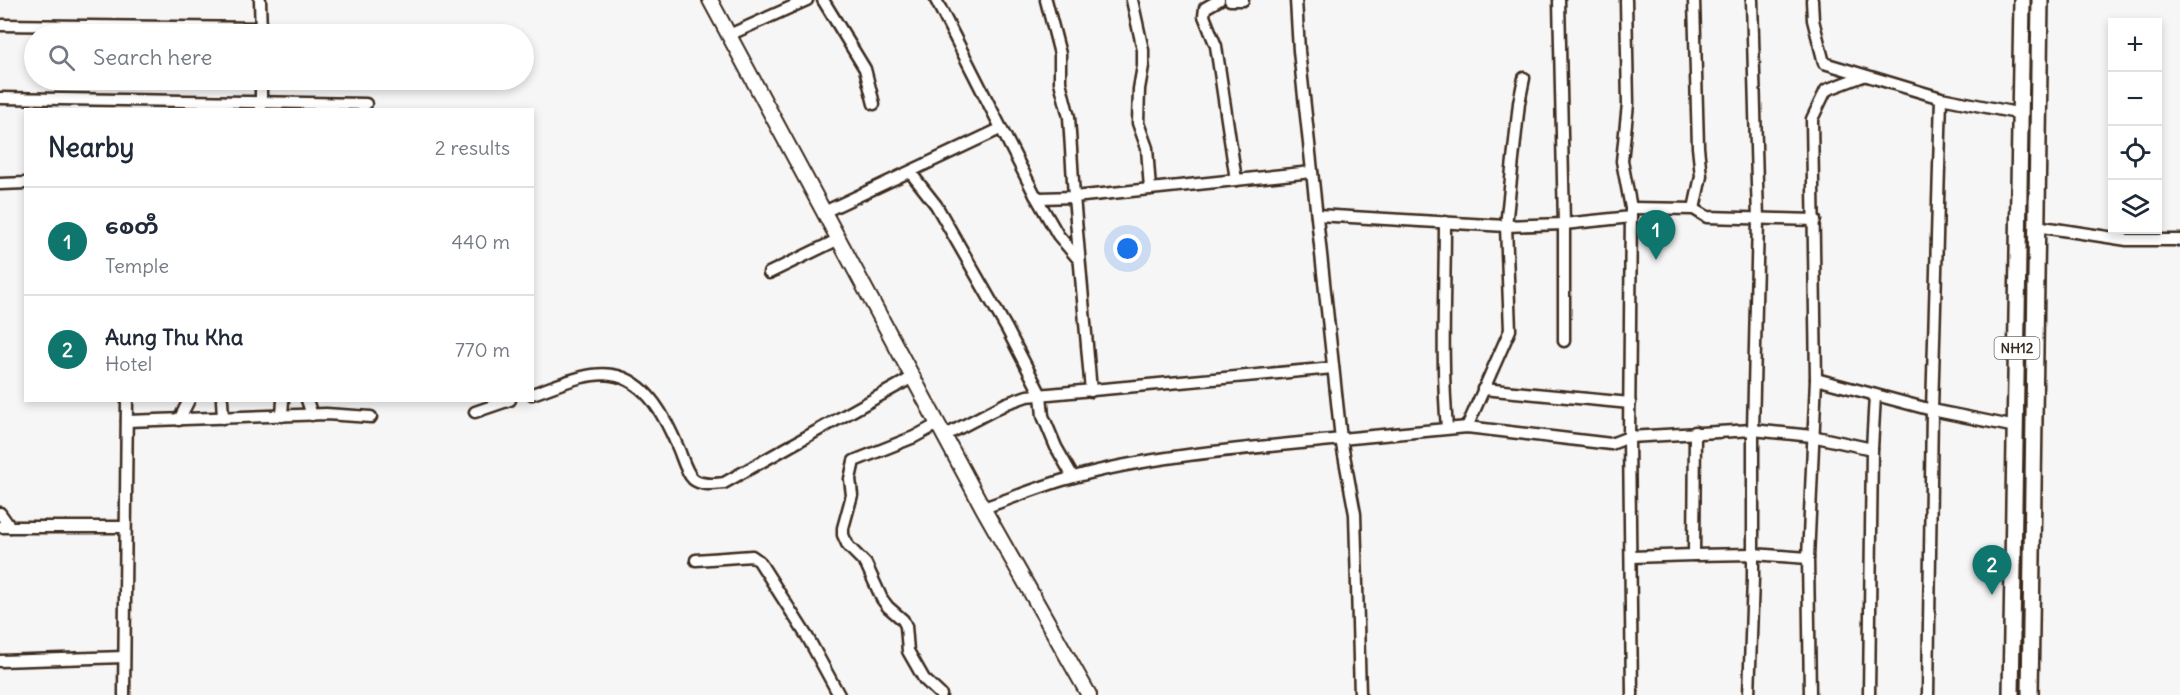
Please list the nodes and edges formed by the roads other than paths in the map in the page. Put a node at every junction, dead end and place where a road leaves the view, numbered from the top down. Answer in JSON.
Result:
{"nodes":[{"id":1,"x":260,"y":0,"type":"edge"},
{"id":2,"x":710,"y":0,"type":"edge"},
{"id":3,"x":807,"y":0,"type":"edge"},
{"id":4,"x":823,"y":0,"type":"edge"},
{"id":5,"x":936,"y":0,"type":"edge"},
{"id":6,"x":1046,"y":0,"type":"edge"},
{"id":7,"x":1132,"y":0,"type":"edge"},
{"id":8,"x":1219,"y":0,"type":"edge"},
{"id":9,"x":1230,"y":0,"type":"edge"},
{"id":10,"x":1243,"y":0,"type":"edge"},
{"id":11,"x":1296,"y":0,"type":"edge"},
{"id":12,"x":1559,"y":0,"type":"edge"},
{"id":13,"x":1626,"y":0,"type":"edge"},
{"id":14,"x":1694,"y":0,"type":"edge"},
{"id":15,"x":1752,"y":0,"type":"edge"},
{"id":16,"x":1812,"y":0,"type":"edge"},
{"id":17,"x":2022,"y":0,"type":"edge"},
{"id":18,"x":2040,"y":0,"type":"edge"},
{"id":19,"x":261,"y":24,"type":"edge"},
{"id":20,"x":0,"y":25,"type":"edge"},
{"id":21,"x":24,"y":26,"type":"edge"},
{"id":22,"x":729,"y":35,"type":"junction"},
{"id":23,"x":1863,"y":76,"type":"junction"},
{"id":24,"x":1524,"y":78,"type":"dead end"},
{"id":25,"x":261,"y":90,"type":"edge"},
{"id":26,"x":0,"y":98,"type":"edge"},
{"id":27,"x":1941,"y":98,"type":"junction"},
{"id":28,"x":366,"y":104,"type":"dead end"},
{"id":29,"x":874,"y":104,"type":"dead end"},
{"id":30,"x":261,"y":106,"type":"edge"},
{"id":31,"x":2022,"y":114,"type":"junction"},
{"id":32,"x":1000,"y":129,"type":"junction"},
{"id":33,"x":1312,"y":171,"type":"junction"},
{"id":34,"x":910,"y":172,"type":"junction"},
{"id":35,"x":1236,"y":180,"type":"junction"},
{"id":36,"x":24,"y":183,"type":"edge"},
{"id":37,"x":0,"y":184,"type":"edge"},
{"id":38,"x":1150,"y":189,"type":"junction"},
{"id":39,"x":1035,"y":195,"type":"junction"},
{"id":40,"x":1074,"y":196,"type":"junction"},
{"id":41,"x":1694,"y":209,"type":"junction"},
{"id":42,"x":824,"y":212,"type":"junction"},
{"id":43,"x":1631,"y":213,"type":"junction"},
{"id":44,"x":1317,"y":215,"type":"junction"},
{"id":45,"x":1758,"y":220,"type":"junction"},
{"id":46,"x":1815,"y":220,"type":"junction"},
{"id":47,"x":1445,"y":222,"type":"junction"},
{"id":48,"x":1564,"y":224,"type":"junction"},
{"id":49,"x":1506,"y":226,"type":"junction"},
{"id":50,"x":2036,"y":226,"type":"junction"},
{"id":51,"x":839,"y":239,"type":"junction"},
{"id":52,"x":2180,"y":240,"type":"edge"},
{"id":53,"x":1079,"y":260,"type":"junction"},
{"id":54,"x":769,"y":273,"type":"dead end"},
{"id":55,"x":1564,"y":341,"type":"dead end"},
{"id":56,"x":1333,"y":368,"type":"junction"},
{"id":57,"x":913,"y":377,"type":"junction"},
{"id":58,"x":1816,"y":379,"type":"junction"},
{"id":59,"x":1483,"y":390,"type":"junction"},
{"id":60,"x":1091,"y":391,"type":"junction"},
{"id":61,"x":534,"y":392,"type":"edge"},
{"id":62,"x":1041,"y":395,"type":"junction"},
{"id":63,"x":1875,"y":395,"type":"junction"},
{"id":64,"x":127,"y":402,"type":"edge"},
{"id":65,"x":188,"y":402,"type":"edge"},
{"id":66,"x":222,"y":402,"type":"edge"},
{"id":67,"x":283,"y":402,"type":"edge"},
{"id":68,"x":308,"y":402,"type":"edge"},
{"id":69,"x":504,"y":402,"type":"edge"},
{"id":70,"x":1630,"y":403,"type":"junction"},
{"id":71,"x":1932,"y":410,"type":"junction"},
{"id":72,"x":475,"y":412,"type":"dead end"},
{"id":73,"x":312,"y":415,"type":"junction"},
{"id":74,"x":282,"y":416,"type":"junction"},
{"id":75,"x":371,"y":417,"type":"dead end"},
{"id":76,"x":223,"y":418,"type":"junction"},
{"id":77,"x":178,"y":420,"type":"junction"},
{"id":78,"x":127,"y":421,"type":"junction"},
{"id":79,"x":1467,"y":427,"type":"junction"},
{"id":80,"x":2016,"y":427,"type":"junction"},
{"id":81,"x":1447,"y":429,"type":"junction"},
{"id":82,"x":941,"y":430,"type":"junction"},
{"id":83,"x":1753,"y":430,"type":"junction"},
{"id":84,"x":1695,"y":432,"type":"junction"},
{"id":85,"x":1812,"y":436,"type":"junction"},
{"id":86,"x":1629,"y":437,"type":"junction"},
{"id":87,"x":1341,"y":439,"type":"junction"},
{"id":88,"x":1872,"y":449,"type":"junction"},
{"id":89,"x":1073,"y":477,"type":"junction"},
{"id":90,"x":982,"y":508,"type":"junction"},
{"id":91,"x":0,"y":513,"type":"edge"},
{"id":92,"x":5,"y":527,"type":"edge"},
{"id":93,"x":125,"y":527,"type":"junction"},
{"id":94,"x":1753,"y":554,"type":"junction"},
{"id":95,"x":1694,"y":555,"type":"junction"},
{"id":96,"x":1631,"y":557,"type":"junction"},
{"id":97,"x":1808,"y":558,"type":"junction"},
{"id":98,"x":696,"y":560,"type":"dead end"},
{"id":99,"x":124,"y":657,"type":"junction"},
{"id":100,"x":0,"y":661,"type":"edge"},
{"id":101,"x":124,"y":695,"type":"edge"},
{"id":102,"x":839,"y":695,"type":"edge"},
{"id":103,"x":941,"y":695,"type":"edge"},
{"id":104,"x":1089,"y":695,"type":"edge"},
{"id":105,"x":1360,"y":695,"type":"edge"},
{"id":106,"x":1632,"y":695,"type":"edge"},
{"id":107,"x":1749,"y":695,"type":"edge"},
{"id":108,"x":1810,"y":695,"type":"edge"},
{"id":109,"x":1869,"y":695,"type":"edge"},
{"id":110,"x":1928,"y":695,"type":"edge"},
{"id":111,"x":2011,"y":695,"type":"edge"},
{"id":112,"x":2030,"y":695,"type":"edge"}],
"edges":[{"from":1,"to":19,"type":"street"},
{"from":2,"to":22,"type":"main road"},
{"from":3,"to":22,"type":"street"},
{"from":4,"to":29,"type":"street"},
{"from":5,"to":32,"type":"street"},
{"from":6,"to":40,"type":"street"},
{"from":7,"to":38,"type":"street"},
{"from":8,"to":35,"type":"street"},
{"from":9,"to":10,"type":"street"},
{"from":11,"to":33,"type":"street"},
{"from":12,"to":48,"type":"street"},
{"from":13,"to":43,"type":"street"},
{"from":14,"to":41,"type":"street"},
{"from":15,"to":45,"type":"street"},
{"from":16,"to":23,"type":"street"},
{"from":17,"to":31,"type":"highway","number":"NH12"},
{"from":18,"to":50,"type":"highway","number":"NH12"},
{"from":20,"to":21,"type":"street"},
{"from":22,"to":42,"type":"main road"},
{"from":23,"to":27,"type":"street"},
{"from":23,"to":46,"type":"street"},
{"from":24,"to":49,"type":"street"},
{"from":25,"to":30,"type":"street"},
{"from":26,"to":30,"type":"street"},
{"from":27,"to":31,"type":"street"},
{"from":27,"to":71,"type":"street"},
{"from":28,"to":30,"type":"street"},
{"from":31,"to":80,"type":"highway","number":"NH12"},
{"from":32,"to":34,"type":"street"},
{"from":32,"to":39,"type":"street"},
{"from":33,"to":35,"type":"street"},
{"from":33,"to":44,"type":"street"},
{"from":34,"to":42,"type":"street"},
{"from":34,"to":62,"type":"street"},
{"from":35,"to":38,"type":"street"},
{"from":36,"to":37,"type":"street"},
{"from":38,"to":40,"type":"street"},
{"from":39,"to":40,"type":"street"},
{"from":39,"to":53,"type":"street"},
{"from":40,"to":53,"type":"street"},
{"from":41,"to":43,"type":"street"},
{"from":41,"to":45,"type":"street"},
{"from":42,"to":51,"type":"main road"},
{"from":43,"to":48,"type":"street"},
{"from":43,"to":70,"type":"street"},
{"from":44,"to":47,"type":"street"},
{"from":44,"to":56,"type":"street"},
{"from":45,"to":46,"type":"street"},
{"from":45,"to":83,"type":"street"},
{"from":46,"to":58,"type":"street"},
{"from":47,"to":49,"type":"street"},
{"from":47,"to":81,"type":"street"},
{"from":48,"to":49,"type":"street"},
{"from":48,"to":55,"type":"street"},
{"from":49,"to":59,"type":"street"},
{"from":50,"to":52,"type":"street"},
{"from":50,"to":112,"type":"highway","number":"NH12"},
{"from":51,"to":54,"type":"street"},
{"from":51,"to":57,"type":"main road"},
{"from":53,"to":60,"type":"street"},
{"from":56,"to":60,"type":"street"},
{"from":56,"to":87,"type":"street"},
{"from":57,"to":61,"type":"street"},
{"from":57,"to":82,"type":"main road"},
{"from":58,"to":63,"type":"street"},
{"from":58,"to":85,"type":"street"},
{"from":59,"to":70,"type":"street"},
{"from":59,"to":79,"type":"street"},
{"from":60,"to":62,"type":"street"},
{"from":62,"to":82,"type":"street"},
{"from":62,"to":89,"type":"street"},
{"from":63,"to":71,"type":"street"},
{"from":63,"to":88,"type":"street"},
{"from":64,"to":78,"type":"street"},
{"from":65,"to":77,"type":"street"},
{"from":66,"to":76,"type":"street"},
{"from":67,"to":74,"type":"street"},
{"from":68,"to":73,"type":"street"},
{"from":69,"to":72,"type":"street"},
{"from":70,"to":86,"type":"street"},
{"from":71,"to":80,"type":"street"},
{"from":71,"to":110,"type":"street"},
{"from":73,"to":74,"type":"street"},
{"from":73,"to":75,"type":"street"},
{"from":74,"to":76,"type":"street"},
{"from":76,"to":77,"type":"street"},
{"from":77,"to":78,"type":"street"},
{"from":78,"to":93,"type":"street"},
{"from":79,"to":81,"type":"street"},
{"from":79,"to":86,"type":"street"},
{"from":80,"to":111,"type":"highway","number":"NH12"},
{"from":81,"to":87,"type":"street"},
{"from":82,"to":90,"type":"main road"},
{"from":82,"to":103,"type":"street"},
{"from":83,"to":84,"type":"street"},
{"from":83,"to":85,"type":"street"},
{"from":83,"to":94,"type":"street"},
{"from":84,"to":86,"type":"street"},
{"from":84,"to":95,"type":"street"},
{"from":85,"to":88,"type":"street"},
{"from":85,"to":97,"type":"street"},
{"from":86,"to":96,"type":"street"},
{"from":87,"to":89,"type":"street"},
{"from":87,"to":105,"type":"street"},
{"from":88,"to":109,"type":"street"},
{"from":89,"to":90,"type":"street"},
{"from":90,"to":104,"type":"main road"},
{"from":91,"to":92,"type":"street"},
{"from":92,"to":93,"type":"street"},
{"from":93,"to":99,"type":"street"},
{"from":94,"to":95,"type":"street"},
{"from":94,"to":97,"type":"street"},
{"from":94,"to":107,"type":"street"},
{"from":95,"to":96,"type":"street"},
{"from":96,"to":106,"type":"street"},
{"from":97,"to":108,"type":"street"},
{"from":98,"to":102,"type":"street"},
{"from":99,"to":100,"type":"street"},
{"from":99,"to":101,"type":"street"}]}
